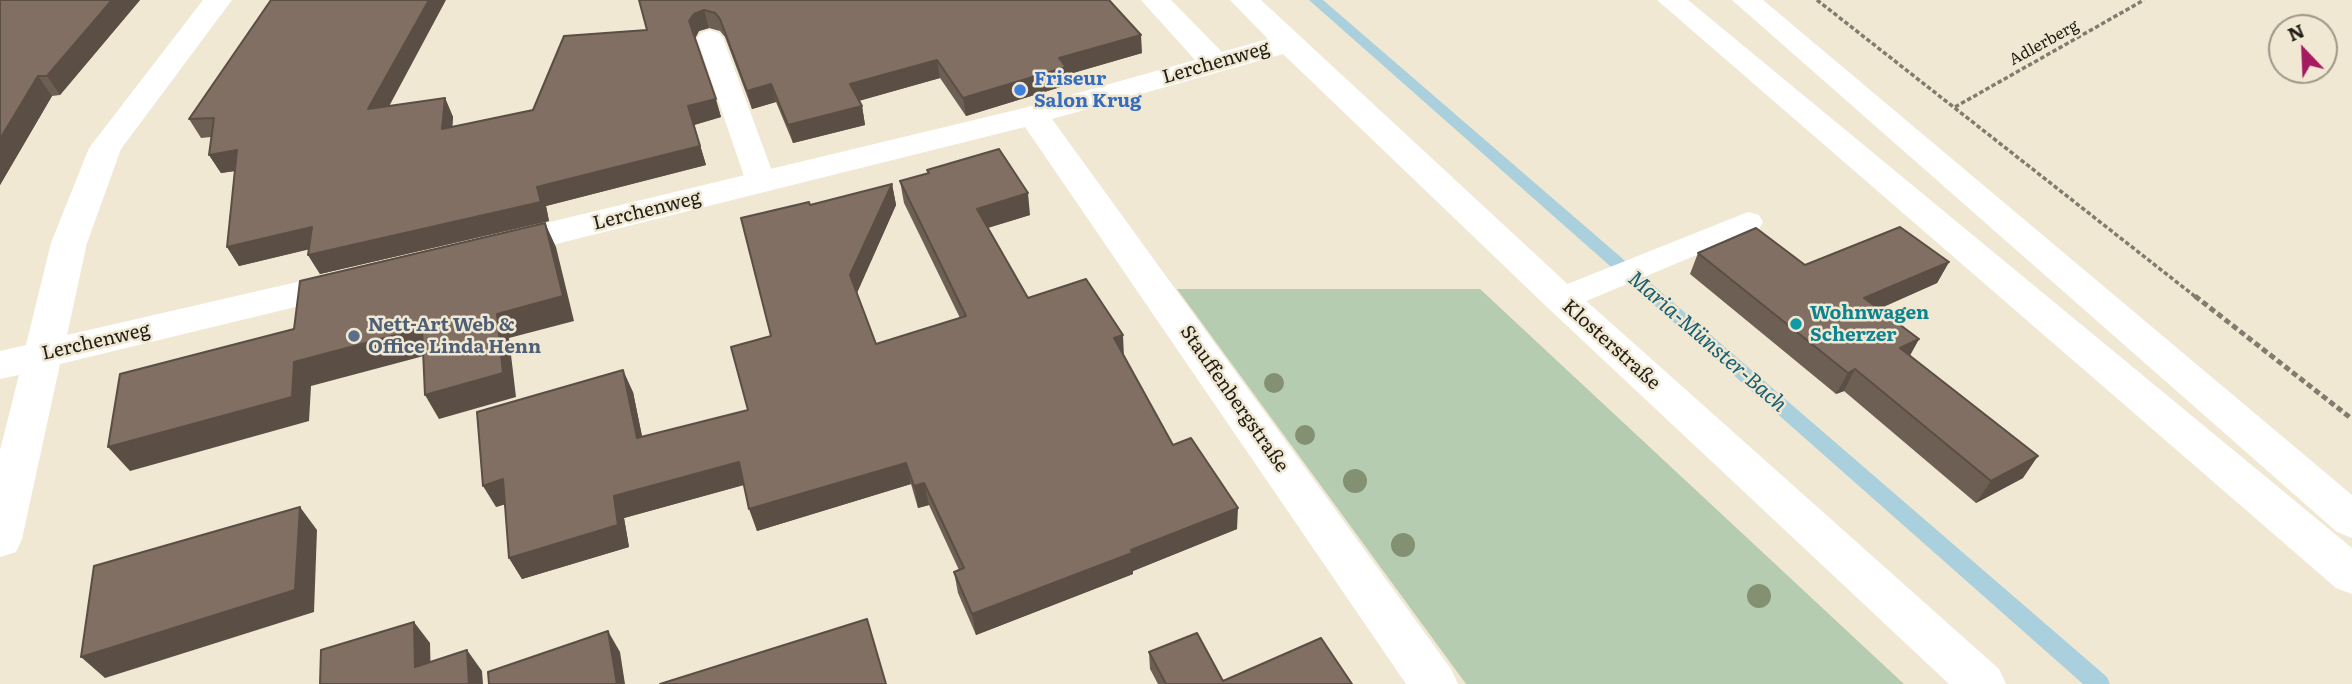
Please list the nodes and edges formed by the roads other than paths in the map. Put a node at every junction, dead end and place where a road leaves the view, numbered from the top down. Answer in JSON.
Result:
{"nodes":[{"id":1,"x":218,"y":0,"type":"edge"},
{"id":2,"x":1155,"y":0,"type":"edge"},
{"id":3,"x":1244,"y":0,"type":"edge"},
{"id":4,"x":1671,"y":0,"type":"edge"},
{"id":5,"x":1746,"y":0,"type":"edge"},
{"id":6,"x":710,"y":38,"type":"dead end"},
{"id":7,"x":1291,"y":43,"type":"junction"},
{"id":8,"x":1215,"y":63,"type":"junction"},
{"id":9,"x":1034,"y":114,"type":"junction"},
{"id":10,"x":761,"y":182,"type":"junction"},
{"id":11,"x":1748,"y":222,"type":"dead end"},
{"id":12,"x":469,"y":253,"type":"edge"},
{"id":13,"x":1643,"y":265,"type":"joint"},
{"id":14,"x":376,"y":275,"type":"edge"},
{"id":15,"x":1612,"y":278,"type":"joint"},
{"id":16,"x":1561,"y":299,"type":"junction"},
{"id":17,"x":42,"y":355,"type":"junction"},
{"id":18,"x":0,"y":365,"type":"edge"},
{"id":19,"x":2352,"y":520,"type":"edge"},
{"id":20,"x":0,"y":539,"type":"edge"},
{"id":21,"x":2352,"y":575,"type":"edge"},
{"id":22,"x":1434,"y":684,"type":"edge"},
{"id":23,"x":1982,"y":684,"type":"edge"}],
"edges":[{"from":1,"to":17,"type":"street"},
{"from":2,"to":8,"type":"street"},
{"from":3,"to":7,"type":"street","name":"Klosterstraße"},
{"from":4,"to":21,"type":"street"},
{"from":5,"to":19,"type":"street"},
{"from":6,"to":10,"type":"lane"},
{"from":7,"to":8,"type":"street","name":"Lerchenweg"},
{"from":7,"to":16,"type":"street","name":"Klosterstraße"},
{"from":8,"to":9,"type":"street","name":"Lerchenweg"},
{"from":9,"to":10,"type":"street","name":"Lerchenweg"},
{"from":9,"to":22,"type":"street","name":"Stauffenbergstraße"},
{"from":10,"to":12,"type":"street","name":"Lerchenweg"},
{"from":11,"to":13,"type":"lane"},
{"from":13,"to":15,"type":"lane"},
{"from":14,"to":17,"type":"street","name":"Lerchenweg"},
{"from":15,"to":16,"type":"lane"},
{"from":16,"to":23,"type":"street","name":"Klosterstraße"},
{"from":17,"to":18,"type":"street","name":"Lerchenweg"},
{"from":17,"to":20,"type":"street"}]}
